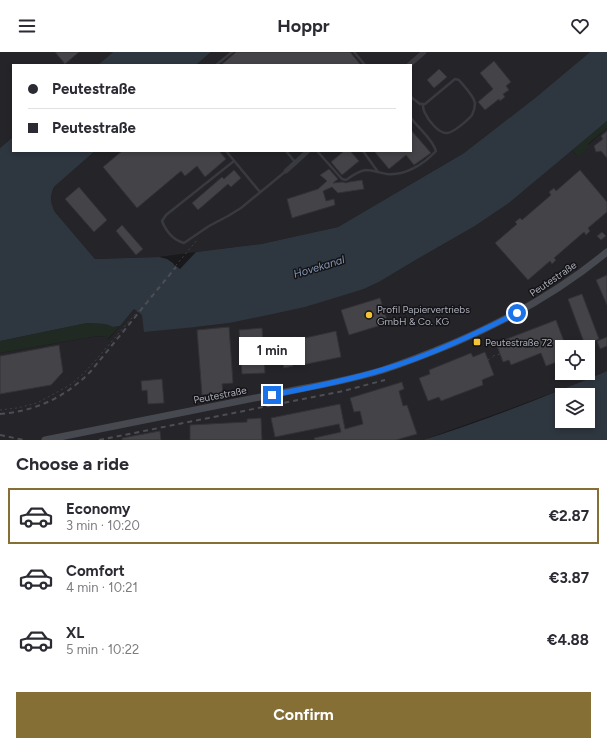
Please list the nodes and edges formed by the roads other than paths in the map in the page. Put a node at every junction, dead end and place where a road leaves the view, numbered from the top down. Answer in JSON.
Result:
{"nodes":[{"id":1,"x":232,"y":52,"type":"edge"},
{"id":2,"x":354,"y":52,"type":"edge"},
{"id":3,"x":424,"y":52,"type":"edge"},
{"id":4,"x":217,"y":64,"type":"edge"},
{"id":5,"x":364,"y":64,"type":"edge"},
{"id":6,"x":410,"y":64,"type":"edge"},
{"id":7,"x":412,"y":98,"type":"edge"},
{"id":8,"x":423,"y":104,"type":"junction"},
{"id":9,"x":412,"y":119,"type":"edge"},
{"id":10,"x":227,"y":152,"type":"edge"},
{"id":11,"x":287,"y":152,"type":"edge"},
{"id":12,"x":307,"y":152,"type":"edge"},
{"id":13,"x":318,"y":152,"type":"edge"},
{"id":14,"x":364,"y":152,"type":"edge"},
{"id":15,"x":234,"y":161,"type":"junction"},
{"id":16,"x":295,"y":162,"type":"junction"},
{"id":17,"x":286,"y":170,"type":"joint"},
{"id":18,"x":379,"y":172,"type":"junction"},
{"id":19,"x":260,"y":192,"type":"junction"},
{"id":20,"x":607,"y":252,"type":"edge"},
{"id":21,"x":45,"y":440,"type":"edge"}],
"edges":[{"from":1,"to":4,"type":"lane"},
{"from":2,"to":5,"type":"lane"},
{"from":3,"to":6,"type":"street"},
{"from":7,"to":8,"type":"lane"},
{"from":8,"to":8,"type":"lane"},
{"from":9,"to":18,"type":"lane"},
{"from":10,"to":15,"type":"lane"},
{"from":11,"to":16,"type":"lane"},
{"from":12,"to":16,"type":"street"},
{"from":13,"to":18,"type":"lane"},
{"from":14,"to":18,"type":"lane"},
{"from":15,"to":19,"type":"lane"},
{"from":15,"to":19,"type":"lane"},
{"from":16,"to":17,"type":"street"},
{"from":17,"to":19,"type":"lane"},
{"from":20,"to":21,"type":"street","name":"Peutestraße"}]}
